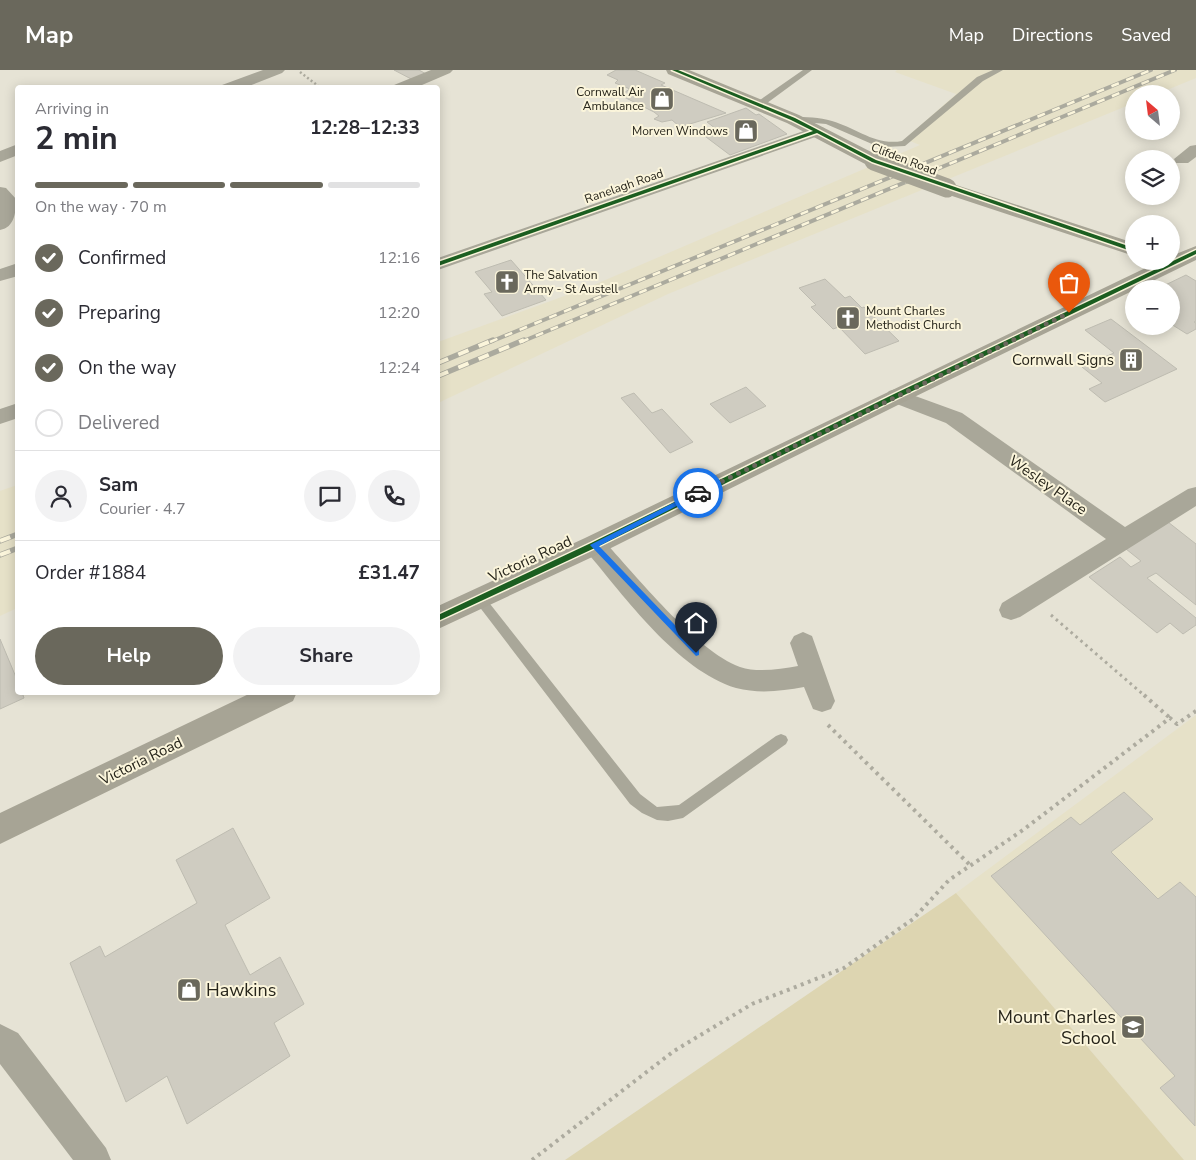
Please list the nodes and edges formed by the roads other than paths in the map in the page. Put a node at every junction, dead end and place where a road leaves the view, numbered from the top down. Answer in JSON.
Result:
{"nodes":[{"id":1,"x":277,"y":70,"type":"edge"},
{"id":2,"x":445,"y":70,"type":"edge"},
{"id":3,"x":674,"y":70,"type":"edge"},
{"id":4,"x":808,"y":70,"type":"edge"},
{"id":5,"x":999,"y":70,"type":"edge"},
{"id":6,"x":236,"y":85,"type":"edge"},
{"id":7,"x":408,"y":85,"type":"edge"},
{"id":8,"x":760,"y":104,"type":"junction"},
{"id":9,"x":793,"y":119,"type":"junction"},
{"id":10,"x":818,"y":130,"type":"junction"},
{"id":11,"x":15,"y":150,"type":"edge"},
{"id":12,"x":0,"y":158,"type":"edge"},
{"id":13,"x":0,"y":192,"type":"edge"},
{"id":14,"x":0,"y":225,"type":"edge"},
{"id":15,"x":1125,"y":247,"type":"edge"},
{"id":16,"x":1196,"y":252,"type":"edge"},
{"id":17,"x":1180,"y":258,"type":"edge"},
{"id":18,"x":440,"y":263,"type":"edge"},
{"id":19,"x":1180,"y":267,"type":"edge"},
{"id":20,"x":1154,"y":270,"type":"edge"},
{"id":21,"x":15,"y":271,"type":"edge"},
{"id":22,"x":1196,"y":274,"type":"edge"},
{"id":23,"x":0,"y":275,"type":"edge"},
{"id":24,"x":896,"y":396,"type":"junction"},
{"id":25,"x":15,"y":411,"type":"edge"},
{"id":26,"x":0,"y":416,"type":"edge"},
{"id":27,"x":1196,"y":495,"type":"edge"},
{"id":28,"x":1124,"y":539,"type":"junction"},
{"id":29,"x":594,"y":545,"type":"junction"},
{"id":30,"x":479,"y":598,"type":"junction"},
{"id":31,"x":1020,"y":604,"type":"road end"},
{"id":32,"x":440,"y":617,"type":"edge"},
{"id":33,"x":803,"y":643,"type":"dead end"},
{"id":34,"x":814,"y":675,"type":"junction"},
{"id":35,"x":277,"y":695,"type":"edge"},
{"id":36,"x":822,"y":701,"type":"road end"},
{"id":37,"x":781,"y":740,"type":"dead end"},
{"id":38,"x":0,"y":829,"type":"edge"},
{"id":39,"x":2,"y":1045,"type":"edge"},
{"id":40,"x":94,"y":1160,"type":"edge"}],
"edges":[{"from":1,"to":6,"type":"street"},
{"from":2,"to":7,"type":"street"},
{"from":3,"to":8,"type":"street","name":"Clifden Road"},
{"from":4,"to":8,"type":"lane"},
{"from":5,"to":9,"type":"lane"},
{"from":8,"to":9,"type":"street","name":"Clifden Road"},
{"from":9,"to":10,"type":"street","name":"Clifden Road"},
{"from":10,"to":15,"type":"street","name":"Clifden Road","bridge":true},
{"from":10,"to":18,"type":"street","name":"Ranelagh Road"},
{"from":11,"to":12,"type":"street"},
{"from":13,"to":14,"type":"street"},
{"from":16,"to":17,"type":"street","name":"Victoria Road"},
{"from":19,"to":22,"type":"street"},
{"from":20,"to":24,"type":"street","name":"Victoria Road"},
{"from":21,"to":23,"type":"street"},
{"from":24,"to":28,"type":"street","name":"Wesley Place"},
{"from":24,"to":29,"type":"street","name":"Victoria Road"},
{"from":25,"to":26,"type":"street"},
{"from":27,"to":28,"type":"street"},
{"from":28,"to":31,"type":"street"},
{"from":29,"to":30,"type":"street","name":"Victoria Road"},
{"from":29,"to":34,"type":"street"},
{"from":30,"to":32,"type":"street","name":"Victoria Road"},
{"from":30,"to":37,"type":"lane"},
{"from":33,"to":34,"type":"street"},
{"from":34,"to":36,"type":"street"},
{"from":35,"to":38,"type":"street","name":"Victoria Road"},
{"from":39,"to":40,"type":"street"}]}
